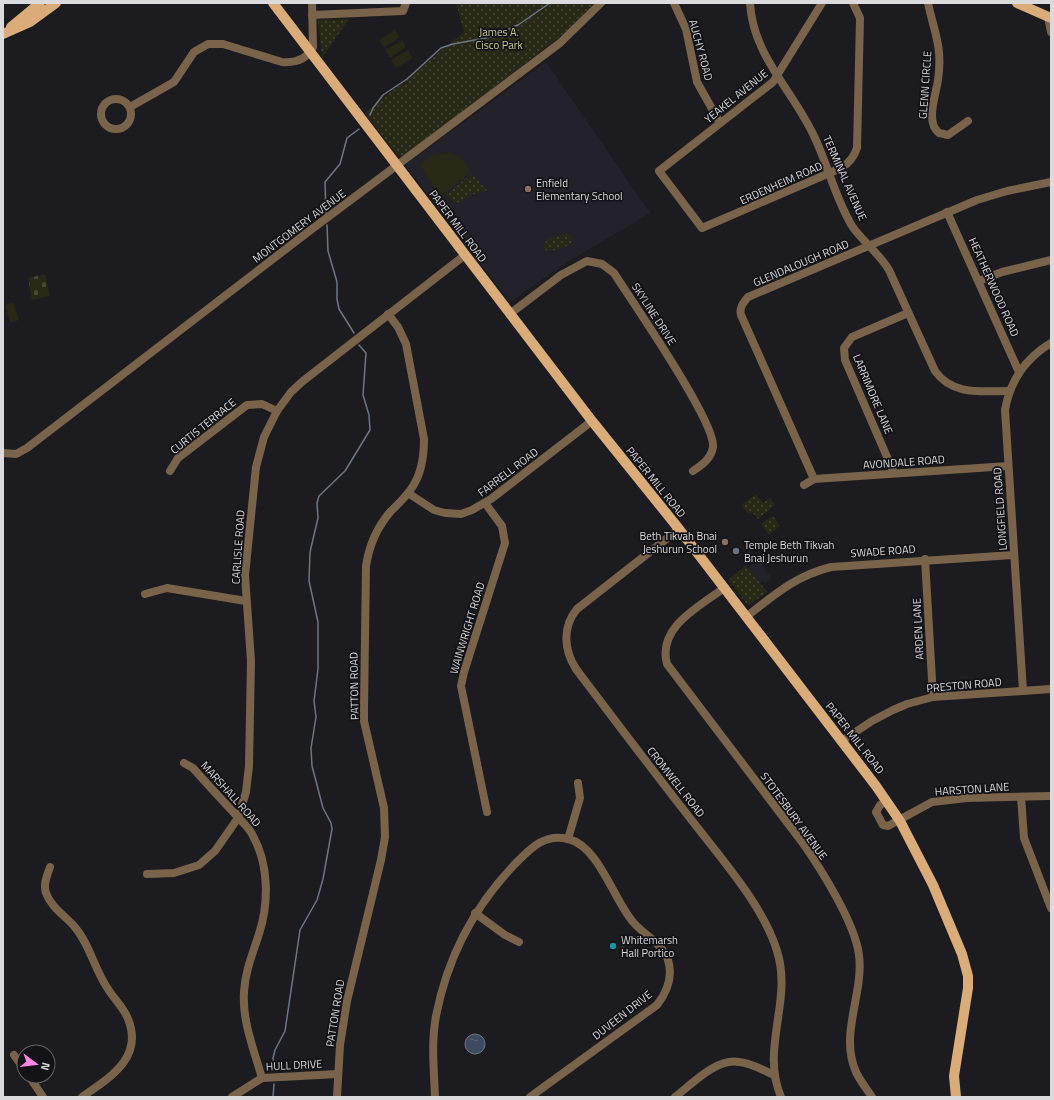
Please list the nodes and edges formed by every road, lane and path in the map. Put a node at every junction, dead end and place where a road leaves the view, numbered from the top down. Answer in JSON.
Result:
{"nodes":[{"id":1,"x":40,"y":3,"type":"edge"},
{"id":2,"x":56,"y":3,"type":"edge"},
{"id":3,"x":273,"y":3,"type":"edge"},
{"id":4,"x":312,"y":3,"type":"edge"},
{"id":5,"x":601,"y":3,"type":"edge"},
{"id":6,"x":674,"y":3,"type":"edge"},
{"id":7,"x":750,"y":3,"type":"edge"},
{"id":8,"x":822,"y":3,"type":"edge"},
{"id":9,"x":853,"y":3,"type":"edge"},
{"id":10,"x":928,"y":3,"type":"edge"},
{"id":11,"x":1018,"y":3,"type":"edge"},
{"id":12,"x":405,"y":7,"type":"edge"},
{"id":13,"x":312,"y":15,"type":"junction"},
{"id":14,"x":1050,"y":17,"type":"edge"},
{"id":15,"x":1051,"y":32,"type":"edge"},
{"id":16,"x":3,"y":34,"type":"edge"},
{"id":17,"x":311,"y":52,"type":"junction"},
{"id":18,"x":778,"y":76,"type":"junction"},
{"id":19,"x":130,"y":107,"type":"dead end"},
{"id":20,"x":968,"y":121,"type":"dead end"},
{"id":21,"x":720,"y":123,"type":"junction"},
{"id":22,"x":398,"y":166,"type":"junction"},
{"id":23,"x":829,"y":173,"type":"junction"},
{"id":24,"x":1051,"y":182,"type":"edge"},
{"id":25,"x":947,"y":212,"type":"junction"},
{"id":26,"x":702,"y":228,"type":"joint"},
{"id":27,"x":870,"y":246,"type":"junction"},
{"id":28,"x":465,"y":255,"type":"junction"},
{"id":29,"x":1051,"y":260,"type":"edge"},
{"id":30,"x":979,"y":281,"type":"junction"},
{"id":31,"x":511,"y":313,"type":"junction"},
{"id":32,"x":908,"y":313,"type":"junction"},
{"id":33,"x":388,"y":314,"type":"junction"},
{"id":34,"x":1051,"y":343,"type":"edge"},
{"id":35,"x":1019,"y":372,"type":"junction"},
{"id":36,"x":1009,"y":391,"type":"junction"},
{"id":37,"x":277,"y":411,"type":"junction"},
{"id":38,"x":592,"y":421,"type":"junction"},
{"id":39,"x":3,"y":454,"type":"edge"},
{"id":40,"x":1008,"y":466,"type":"junction"},
{"id":41,"x":170,"y":471,"type":"dead end"},
{"id":42,"x":692,"y":471,"type":"dead end"},
{"id":43,"x":894,"y":473,"type":"junction"},
{"id":44,"x":814,"y":480,"type":"junction"},
{"id":45,"x":804,"y":485,"type":"dead end"},
{"id":46,"x":408,"y":493,"type":"junction"},
{"id":47,"x":485,"y":503,"type":"junction"},
{"id":48,"x":678,"y":529,"type":"junction"},
{"id":49,"x":1013,"y":555,"type":"junction"},
{"id":50,"x":925,"y":559,"type":"junction"},
{"id":51,"x":724,"y":588,"type":"junction"},
{"id":52,"x":145,"y":594,"type":"dead end"},
{"id":53,"x":246,"y":602,"type":"junction"},
{"id":54,"x":746,"y":617,"type":"junction"},
{"id":55,"x":1051,"y":689,"type":"edge"},
{"id":56,"x":1023,"y":691,"type":"junction"},
{"id":57,"x":933,"y":697,"type":"junction"},
{"id":58,"x":842,"y":742,"type":"junction"},
{"id":59,"x":184,"y":763,"type":"dead end"},
{"id":60,"x":578,"y":783,"type":"dead end"},
{"id":61,"x":1051,"y":796,"type":"edge"},
{"id":62,"x":1021,"y":797,"type":"junction"},
{"id":63,"x":887,"y":801,"type":"junction"},
{"id":64,"x":487,"y":812,"type":"dead end"},
{"id":65,"x":238,"y":818,"type":"junction"},
{"id":66,"x":900,"y":821,"type":"junction"},
{"id":67,"x":568,"y":839,"type":"junction"},
{"id":68,"x":50,"y":867,"type":"dead end"},
{"id":69,"x":147,"y":874,"type":"dead end"},
{"id":70,"x":1051,"y":908,"type":"edge"},
{"id":71,"x":475,"y":913,"type":"junction"},
{"id":72,"x":520,"y":942,"type":"dead end"},
{"id":73,"x":14,"y":1055,"type":"dead end"},
{"id":74,"x":16,"y":1058,"type":"edge"},
{"id":75,"x":338,"y":1074,"type":"junction"},
{"id":76,"x":774,"y":1075,"type":"junction"},
{"id":77,"x":262,"y":1078,"type":"junction"},
{"id":78,"x":35,"y":1084,"type":"edge"},
{"id":79,"x":44,"y":1097,"type":"edge"},
{"id":80,"x":82,"y":1097,"type":"edge"},
{"id":81,"x":232,"y":1097,"type":"edge"},
{"id":82,"x":337,"y":1097,"type":"edge"},
{"id":83,"x":435,"y":1097,"type":"edge"},
{"id":84,"x":530,"y":1097,"type":"edge"},
{"id":85,"x":675,"y":1097,"type":"edge"},
{"id":86,"x":781,"y":1097,"type":"edge"},
{"id":87,"x":872,"y":1097,"type":"edge"},
{"id":88,"x":956,"y":1097,"type":"edge"}],
"edges":[{"from":1,"to":16,"type":"main road"},
{"from":2,"to":16,"type":"main road"},
{"from":3,"to":17,"type":"main road","name":"PAPER MILL ROAD"},
{"from":4,"to":13,"type":"street"},
{"from":5,"to":22,"type":"street","name":"MONTGOMERY AVENUE"},
{"from":6,"to":21,"type":"street","name":"AUCHY ROAD"},
{"from":7,"to":18,"type":"street","name":"TERMINAL AVENUE"},
{"from":8,"to":18,"type":"street","name":"YEAKEL AVENUE"},
{"from":9,"to":23,"type":"street","name":"ERDENHEIM ROAD"},
{"from":10,"to":20,"type":"street","name":"GLENN CIRCLE"},
{"from":11,"to":14,"type":"main road"},
{"from":12,"to":13,"type":"street"},
{"from":13,"to":17,"type":"street"},
{"from":14,"to":15,"type":"street"},
{"from":17,"to":19,"type":"street"},
{"from":17,"to":22,"type":"main road","name":"PAPER MILL ROAD"},
{"from":18,"to":21,"type":"street","name":"YEAKEL AVENUE"},
{"from":18,"to":23,"type":"street","name":"TERMINAL AVENUE"},
{"from":21,"to":26,"type":"street","name":"YEAKEL AVENUE"},
{"from":22,"to":28,"type":"main road","name":"PAPER MILL ROAD"},
{"from":22,"to":39,"type":"street","name":"MONTGOMERY AVENUE"},
{"from":23,"to":26,"type":"street","name":"ERDENHEIM ROAD"},
{"from":23,"to":27,"type":"street","name":"TERMINAL AVENUE"},
{"from":24,"to":25,"type":"street","name":"GLENDALOUGH ROAD"},
{"from":25,"to":27,"type":"street","name":"GLENDALOUGH ROAD"},
{"from":25,"to":30,"type":"street","name":"HEATHERWOOD ROAD"},
{"from":27,"to":32,"type":"street","name":"TERMINAL AVENUE"},
{"from":27,"to":44,"type":"street","name":"GLENDALOUGH ROAD"},
{"from":28,"to":31,"type":"main road","name":"PAPER MILL ROAD"},
{"from":28,"to":33,"type":"street","name":"CARLISLE ROAD"},
{"from":29,"to":30,"type":"street"},
{"from":30,"to":35,"type":"street","name":"HEATHERWOOD ROAD"},
{"from":31,"to":38,"type":"main road","name":"PAPER MILL ROAD"},
{"from":31,"to":42,"type":"street","name":"SKYLINE DRIVE"},
{"from":32,"to":36,"type":"street","name":"TERMINAL AVENUE"},
{"from":32,"to":43,"type":"street","name":"LARRIMORE LANE"},
{"from":33,"to":37,"type":"street","name":"CARLISLE ROAD"},
{"from":33,"to":46,"type":"street","name":"PATTON ROAD"},
{"from":34,"to":35,"type":"street","name":"LONGFIELD ROAD"},
{"from":35,"to":36,"type":"street","name":"LONGFIELD ROAD"},
{"from":36,"to":40,"type":"street","name":"LONGFIELD ROAD"},
{"from":37,"to":41,"type":"street","name":"CURTIS TERRACE"},
{"from":37,"to":53,"type":"street","name":"CARLISLE ROAD"},
{"from":38,"to":47,"type":"street","name":"FARRELL ROAD"},
{"from":38,"to":48,"type":"main road","name":"PAPER MILL ROAD"},
{"from":40,"to":43,"type":"street","name":"AVONDALE ROAD"},
{"from":40,"to":49,"type":"street","name":"LONGFIELD ROAD"},
{"from":43,"to":44,"type":"street","name":"AVONDALE ROAD"},
{"from":44,"to":45,"type":"street","name":"AVONDALE ROAD"},
{"from":46,"to":47,"type":"street","name":"FARRELL ROAD"},
{"from":46,"to":75,"type":"street","name":"PATTON ROAD"},
{"from":47,"to":64,"type":"street","name":"WAINWRIGHT ROAD"},
{"from":48,"to":51,"type":"main road","name":"PAPER MILL ROAD"},
{"from":48,"to":76,"type":"street","name":"CROMWELL ROAD"},
{"from":49,"to":50,"type":"street","name":"SWADE ROAD"},
{"from":49,"to":56,"type":"street","name":"LONGFIELD ROAD"},
{"from":50,"to":54,"type":"street","name":"SWADE ROAD"},
{"from":50,"to":57,"type":"street","name":"ARDEN LANE"},
{"from":51,"to":54,"type":"main road","name":"PAPER MILL ROAD"},
{"from":51,"to":87,"type":"street","name":"STOTESBURY AVENUE"},
{"from":52,"to":53,"type":"street"},
{"from":53,"to":65,"type":"street","name":"CARLISLE ROAD"},
{"from":54,"to":58,"type":"main road","name":"PAPER MILL ROAD"},
{"from":55,"to":56,"type":"street","name":"PRESTON ROAD"},
{"from":56,"to":57,"type":"street","name":"PRESTON ROAD"},
{"from":57,"to":58,"type":"street","name":"PRESTON ROAD"},
{"from":58,"to":63,"type":"main road","name":"PAPER MILL ROAD"},
{"from":59,"to":65,"type":"street","name":"MARSHALL ROAD"},
{"from":60,"to":67,"type":"street"},
{"from":61,"to":62,"type":"street","name":"HARSTON LANE"},
{"from":62,"to":66,"type":"street","name":"HARSTON LANE"},
{"from":62,"to":70,"type":"street"},
{"from":63,"to":66,"type":"main road","name":"PAPER MILL ROAD"},
{"from":63,"to":66,"type":"street","name":"HARSTON LANE"},
{"from":65,"to":69,"type":"street","name":"CARLISLE ROAD"},
{"from":65,"to":77,"type":"street","name":"MARSHALL ROAD"},
{"from":66,"to":88,"type":"main road","name":"PAPER MILL ROAD"},
{"from":67,"to":71,"type":"street"},
{"from":67,"to":84,"type":"street","name":"DUVEEN DRIVE"},
{"from":68,"to":80,"type":"street"},
{"from":71,"to":72,"type":"street"},
{"from":71,"to":83,"type":"street"},
{"from":73,"to":74,"type":"street"},
{"from":75,"to":77,"type":"street","name":"HULL DRIVE"},
{"from":75,"to":82,"type":"street","name":"PATTON ROAD"},
{"from":76,"to":85,"type":"street"},
{"from":76,"to":86,"type":"street","name":"CROMWELL ROAD"},
{"from":77,"to":81,"type":"street","name":"HULL DRIVE"},
{"from":78,"to":79,"type":"street"}]}
